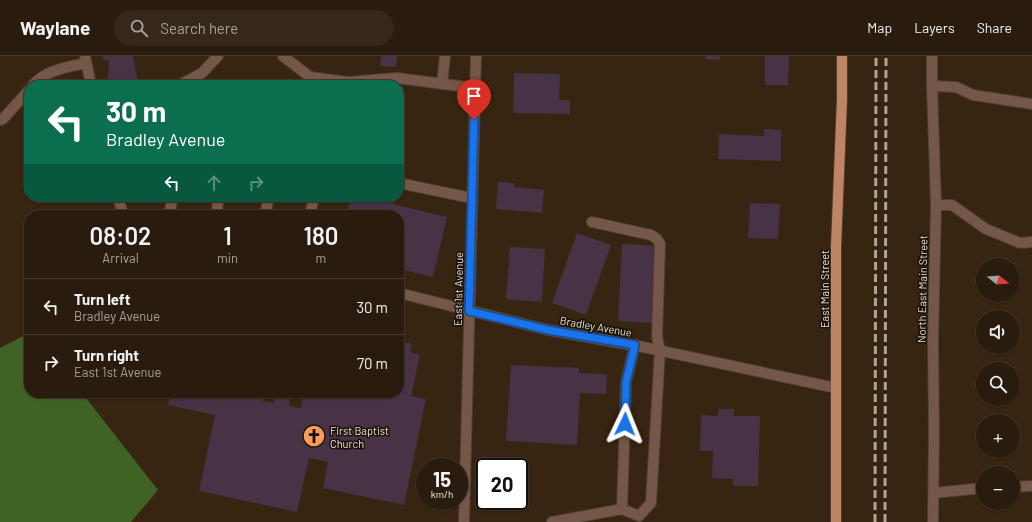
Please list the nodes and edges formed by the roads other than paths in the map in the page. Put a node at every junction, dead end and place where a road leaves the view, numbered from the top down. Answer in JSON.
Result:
{"nodes":[{"id":1,"x":218,"y":56,"type":"edge"},
{"id":2,"x":284,"y":56,"type":"edge"},
{"id":3,"x":445,"y":56,"type":"edge"},
{"id":4,"x":476,"y":56,"type":"edge"},
{"id":5,"x":842,"y":56,"type":"edge"},
{"id":6,"x":932,"y":56,"type":"edge"},
{"id":7,"x":86,"y":59,"type":"edge"},
{"id":8,"x":38,"y":80,"type":"edge"},
{"id":9,"x":90,"y":80,"type":"edge"},
{"id":10,"x":189,"y":80,"type":"edge"},
{"id":11,"x":333,"y":80,"type":"edge"},
{"id":12,"x":372,"y":80,"type":"edge"},
{"id":13,"x":442,"y":84,"type":"junction"},
{"id":14,"x":932,"y":86,"type":"junction"},
{"id":15,"x":475,"y":88,"type":"junction"},
{"id":16,"x":24,"y":95,"type":"edge"},
{"id":17,"x":1032,"y":104,"type":"edge"},
{"id":18,"x":0,"y":120,"type":"edge"},
{"id":19,"x":404,"y":183,"type":"edge"},
{"id":20,"x":472,"y":198,"type":"junction"},
{"id":21,"x":936,"y":205,"type":"junction"},
{"id":22,"x":592,"y":222,"type":"dead end"},
{"id":23,"x":1032,"y":242,"type":"edge"},
{"id":24,"x":404,"y":294,"type":"edge"},
{"id":25,"x":469,"y":311,"type":"junction"},
{"id":26,"x":635,"y":345,"type":"junction"},
{"id":27,"x":660,"y":350,"type":"junction"},
{"id":28,"x":836,"y":388,"type":"junction"},
{"id":29,"x":1032,"y":486,"type":"edge"},
{"id":30,"x":1020,"y":487,"type":"edge"},
{"id":31,"x":976,"y":489,"type":"edge"},
{"id":32,"x":934,"y":493,"type":"junction"},
{"id":33,"x":622,"y":509,"type":"junction"},
{"id":34,"x":464,"y":522,"type":"edge"},
{"id":35,"x":552,"y":522,"type":"edge"},
{"id":36,"x":836,"y":522,"type":"edge"},
{"id":37,"x":934,"y":522,"type":"edge"}],
"edges":[{"from":1,"to":10,"type":"street"},
{"from":2,"to":11,"type":"street"},
{"from":3,"to":13,"type":"street"},
{"from":4,"to":15,"type":"street","name":"East 1st Avenue"},
{"from":5,"to":28,"type":"main road","name":"East Main Street"},
{"from":6,"to":14,"type":"street","name":"North East Main Street"},
{"from":7,"to":8,"type":"street"},
{"from":7,"to":9,"type":"street"},
{"from":12,"to":13,"type":"street"},
{"from":13,"to":15,"type":"street"},
{"from":14,"to":17,"type":"street"},
{"from":14,"to":21,"type":"street","name":"North East Main Street"},
{"from":15,"to":20,"type":"street","name":"East 1st Avenue"},
{"from":16,"to":18,"type":"street"},
{"from":19,"to":20,"type":"street"},
{"from":20,"to":25,"type":"street","name":"East 1st Avenue"},
{"from":21,"to":23,"type":"street"},
{"from":21,"to":32,"type":"street","name":"North East Main Street"},
{"from":22,"to":27,"type":"street"},
{"from":24,"to":25,"type":"street","name":"Bradley Avenue"},
{"from":25,"to":26,"type":"street","name":"Bradley Avenue"},
{"from":25,"to":34,"type":"street","name":"East 1st Avenue"},
{"from":26,"to":27,"type":"street","name":"Bradley Avenue"},
{"from":26,"to":33,"type":"street"},
{"from":27,"to":28,"type":"street","name":"Bradley Avenue"},
{"from":27,"to":33,"type":"street"},
{"from":28,"to":36,"type":"main road","name":"East Main Street"},
{"from":29,"to":30,"type":"street"},
{"from":31,"to":32,"type":"street"},
{"from":32,"to":37,"type":"street","name":"North East Main Street"},
{"from":33,"to":35,"type":"street"}]}
